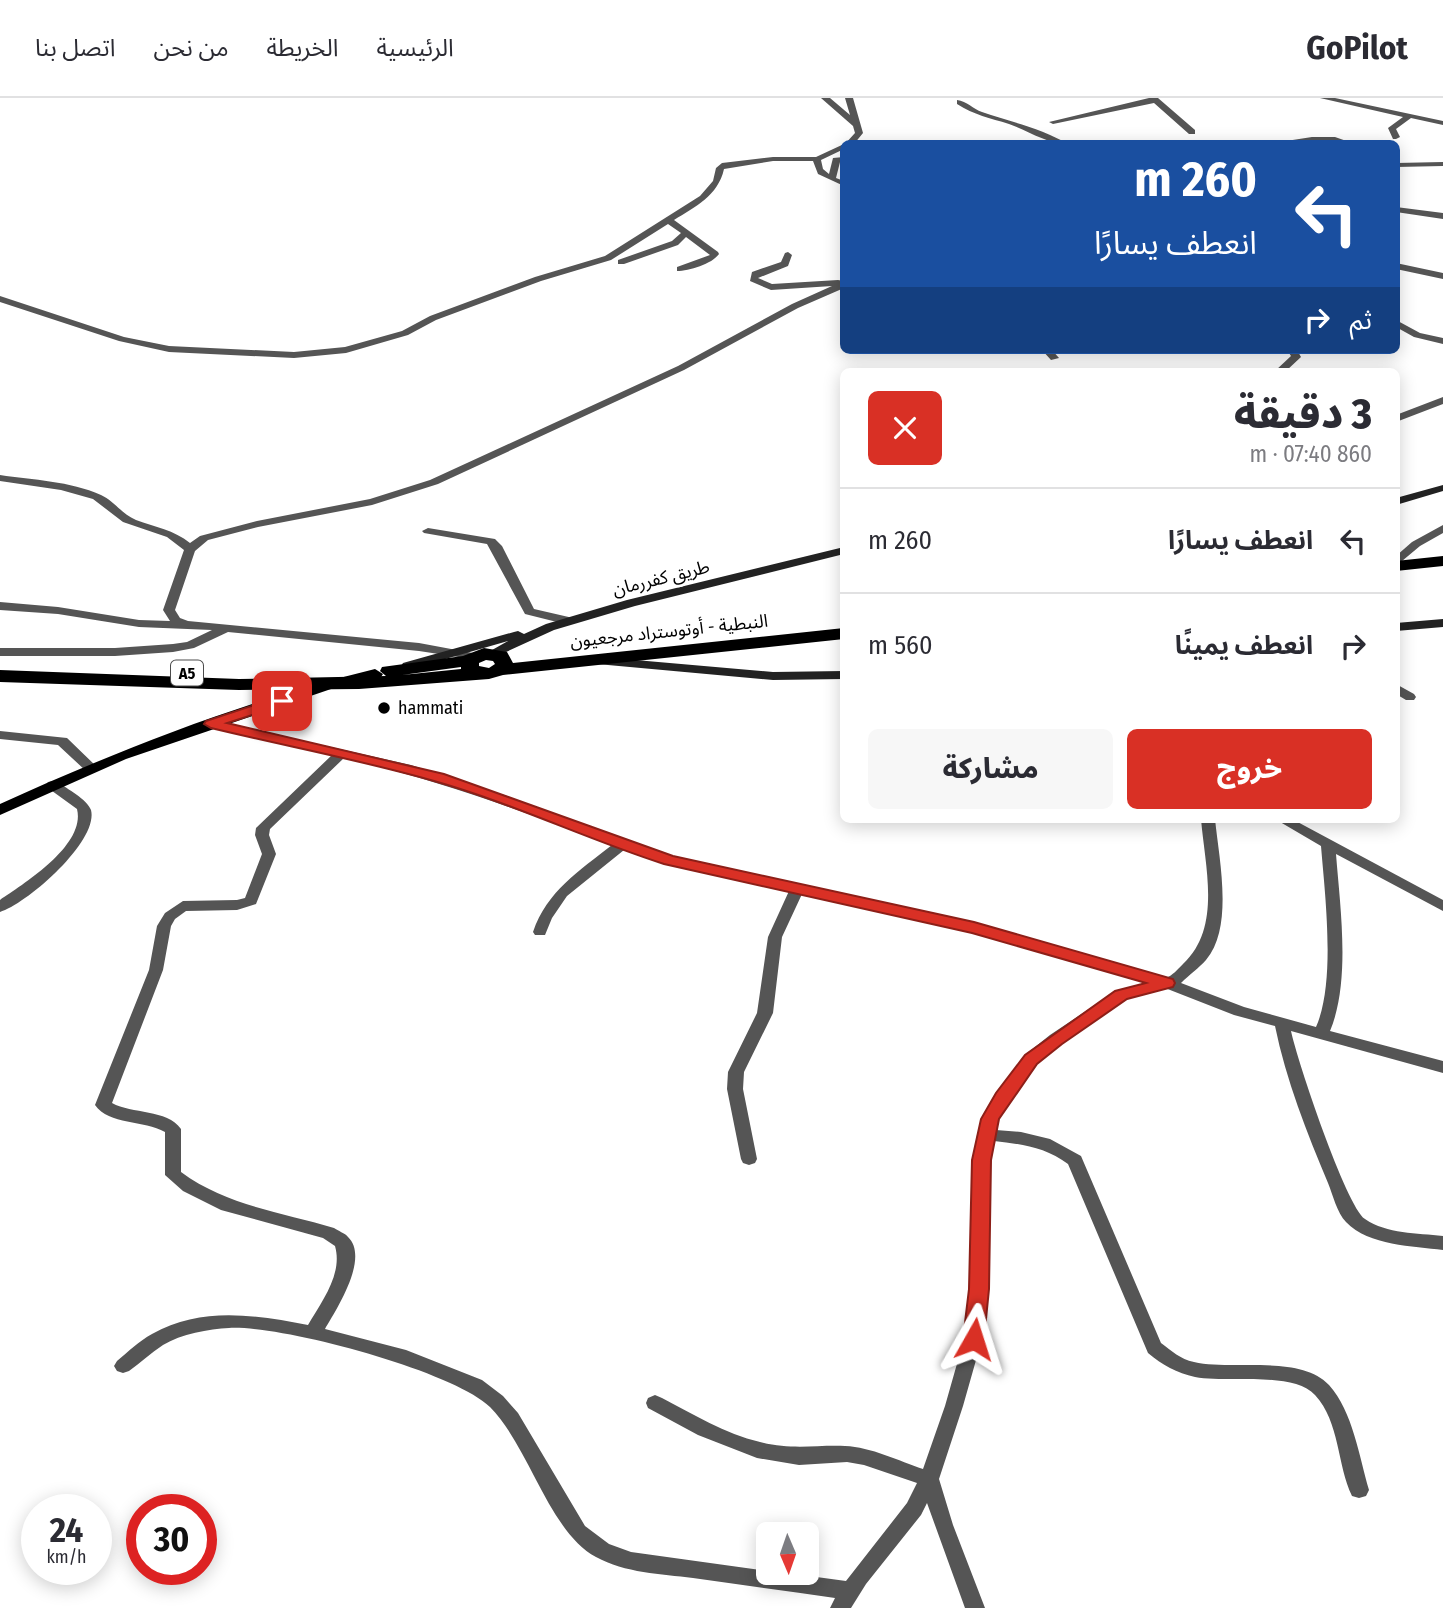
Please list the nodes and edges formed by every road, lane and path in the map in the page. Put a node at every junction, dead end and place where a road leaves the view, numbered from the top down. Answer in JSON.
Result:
{"nodes":[{"id":1,"x":825,"y":98,"type":"edge"},
{"id":2,"x":849,"y":98,"type":"edge"},
{"id":3,"x":1324,"y":98,"type":"edge"},
{"id":4,"x":1153,"y":99,"type":"edge"},
{"id":5,"x":960,"y":102,"type":"dead end"},
{"id":6,"x":1346,"y":103,"type":"edge"},
{"id":7,"x":1409,"y":116,"type":"junction"},
{"id":8,"x":1053,"y":122,"type":"dead end"},
{"id":9,"x":1443,"y":123,"type":"edge"},
{"id":10,"x":858,"y":126,"type":"junction"},
{"id":11,"x":1192,"y":132,"type":"dead end"},
{"id":12,"x":1396,"y":137,"type":"dead end"},
{"id":13,"x":853,"y":140,"type":"edge"},
{"id":14,"x":1055,"y":140,"type":"edge"},
{"id":15,"x":1317,"y":140,"type":"edge"},
{"id":16,"x":1346,"y":140,"type":"edge"},
{"id":17,"x":840,"y":148,"type":"edge"},
{"id":18,"x":817,"y":159,"type":"junction"},
{"id":19,"x":840,"y":160,"type":"edge"},
{"id":20,"x":1400,"y":164,"type":"edge"},
{"id":21,"x":1443,"y":164,"type":"edge"},
{"id":22,"x":832,"y":179,"type":"junction"},
{"id":23,"x":840,"y":182,"type":"edge"},
{"id":24,"x":1400,"y":210,"type":"edge"},
{"id":25,"x":1443,"y":216,"type":"edge"},
{"id":26,"x":668,"y":220,"type":"junction"},
{"id":27,"x":686,"y":233,"type":"junction"},
{"id":28,"x":788,"y":255,"type":"dead end"},
{"id":29,"x":621,"y":262,"type":"dead end"},
{"id":30,"x":1400,"y":267,"type":"edge"},
{"id":31,"x":680,"y":269,"type":"dead end"},
{"id":32,"x":1443,"y":276,"type":"edge"},
{"id":33,"x":840,"y":283,"type":"edge"},
{"id":34,"x":840,"y":285,"type":"edge"},
{"id":35,"x":0,"y":299,"type":"edge"},
{"id":36,"x":1400,"y":325,"type":"edge"},
{"id":37,"x":1443,"y":341,"type":"edge"},
{"id":38,"x":1294,"y":354,"type":"edge"},
{"id":39,"x":1283,"y":368,"type":"edge"},
{"id":40,"x":1443,"y":400,"type":"edge"},
{"id":41,"x":1400,"y":417,"type":"edge"},
{"id":42,"x":0,"y":478,"type":"edge"},
{"id":43,"x":1443,"y":488,"type":"edge"},
{"id":44,"x":1400,"y":501,"type":"edge"},
{"id":45,"x":1443,"y":528,"type":"edge"},
{"id":46,"x":428,"y":531,"type":"dead end"},
{"id":47,"x":191,"y":549,"type":"junction"},
{"id":48,"x":840,"y":551,"type":"edge"},
{"id":49,"x":1400,"y":560,"type":"edge"},
{"id":50,"x":1443,"y":561,"type":"edge"},
{"id":51,"x":1400,"y":564,"type":"edge"},
{"id":52,"x":1443,"y":569,"type":"edge"},
{"id":53,"x":1400,"y":574,"type":"edge"},
{"id":54,"x":0,"y":606,"type":"edge"},
{"id":55,"x":569,"y":621,"type":"junction"},
{"id":56,"x":1443,"y":623,"type":"edge"},
{"id":57,"x":186,"y":624,"type":"junction"},
{"id":58,"x":840,"y":625,"type":"edge"},
{"id":59,"x":550,"y":627,"type":"junction"},
{"id":60,"x":1400,"y":627,"type":"edge"},
{"id":61,"x":224,"y":629,"type":"junction"},
{"id":62,"x":840,"y":633,"type":"edge"},
{"id":63,"x":481,"y":660,"type":"junction"},
{"id":64,"x":596,"y":660,"type":"junction"},
{"id":65,"x":5,"y":663,"type":"edge"},
{"id":66,"x":375,"y":674,"type":"junction"},
{"id":67,"x":840,"y":675,"type":"edge"},
{"id":68,"x":329,"y":685,"type":"junction"},
{"id":69,"x":1400,"y":691,"type":"edge"},
{"id":70,"x":1410,"y":697,"type":"dead end"},
{"id":71,"x":211,"y":724,"type":"junction"},
{"id":72,"x":0,"y":735,"type":"edge"},
{"id":73,"x":342,"y":753,"type":"junction"},
{"id":74,"x":91,"y":768,"type":"junction"},
{"id":75,"x":53,"y":785,"type":"junction"},
{"id":76,"x":0,"y":810,"type":"edge"},
{"id":77,"x":1208,"y":823,"type":"edge"},
{"id":78,"x":1289,"y":823,"type":"edge"},
{"id":79,"x":1328,"y":844,"type":"junction"},
{"id":80,"x":621,"y":845,"type":"junction"},
{"id":81,"x":797,"y":888,"type":"junction"},
{"id":82,"x":0,"y":906,"type":"edge"},
{"id":83,"x":1443,"y":906,"type":"edge"},
{"id":84,"x":540,"y":932,"type":"dead end"},
{"id":85,"x":1167,"y":983,"type":"junction"},
{"id":86,"x":1282,"y":1024,"type":"junction"},
{"id":87,"x":1321,"y":1034,"type":"junction"},
{"id":88,"x":1443,"y":1067,"type":"edge"},
{"id":89,"x":985,"y":1135,"type":"junction"},
{"id":90,"x":749,"y":1159,"type":"dead end"},
{"id":91,"x":1443,"y":1243,"type":"edge"},
{"id":92,"x":313,"y":1333,"type":"junction"},
{"id":93,"x":124,"y":1366,"type":"dead end"},
{"id":94,"x":655,"y":1403,"type":"dead end"},
{"id":95,"x":929,"y":1479,"type":"junction"},
{"id":96,"x":1359,"y":1490,"type":"dead end"},
{"id":97,"x":852,"y":1591,"type":"junction"},
{"id":98,"x":840,"y":1608,"type":"edge"},
{"id":99,"x":975,"y":1608,"type":"edge"}],
"edges":[{"from":1,"to":10,"type":"street"},
{"from":2,"to":10,"type":"street"},
{"from":3,"to":6,"type":"street"},
{"from":4,"to":8,"type":"street"},
{"from":4,"to":11,"type":"street"},
{"from":5,"to":14,"type":"street"},
{"from":6,"to":7,"type":"street"},
{"from":7,"to":9,"type":"street"},
{"from":7,"to":12,"type":"street"},
{"from":10,"to":13,"type":"street"},
{"from":15,"to":16,"type":"street"},
{"from":17,"to":18,"type":"street"},
{"from":18,"to":22,"type":"street"},
{"from":18,"to":26,"type":"street"},
{"from":19,"to":22,"type":"street"},
{"from":20,"to":21,"type":"street"},
{"from":22,"to":23,"type":"street"},
{"from":24,"to":25,"type":"street"},
{"from":26,"to":27,"type":"street"},
{"from":26,"to":35,"type":"street"},
{"from":27,"to":29,"type":"street"},
{"from":27,"to":31,"type":"street"},
{"from":28,"to":33,"type":"street"},
{"from":30,"to":32,"type":"street"},
{"from":34,"to":47,"type":"street"},
{"from":36,"to":37,"type":"street"},
{"from":38,"to":39,"type":"street"},
{"from":40,"to":41,"type":"street"},
{"from":42,"to":47,"type":"street"},
{"from":43,"to":44,"type":"main road"},
{"from":45,"to":49,"type":"street"},
{"from":46,"to":55,"type":"street"},
{"from":47,"to":57,"type":"street"},
{"from":48,"to":55,"type":"main road","name":"طريق كفررمان"},
{"from":50,"to":51,"type":"highway"},
{"from":52,"to":53,"type":"highway"},
{"from":54,"to":57,"type":"street"},
{"from":55,"to":59,"type":"main road","name":"طريق كفررمان"},
{"from":56,"to":60,"type":"main road"},
{"from":57,"to":61,"type":"street"},
{"from":58,"to":63,"type":"highway","name":"النبطية - أوتوستراد مرجعيون","number":"A5"},
{"from":59,"to":63,"type":"main road"},
{"from":59,"to":63,"type":"main road","name":"طريق كفررمان"},
{"from":61,"to":63,"type":"street"},
{"from":61,"to":65,"type":"street"},
{"from":62,"to":64,"type":"highway","name":"النبطية - أوتوستراد مرجعيون","number":"A5"},
{"from":63,"to":64,"type":"highway","name":"النبطية - أوتوستراد مرجعيون","number":"A5"},
{"from":63,"to":66,"type":"highway","name":"النبطية - أوتوستراد مرجعيون","number":"A5"},
{"from":63,"to":68,"type":"highway","name":"النبطية - أوتوستراد مرجعيون","number":"A5"},
{"from":64,"to":67,"type":"main road"},
{"from":65,"to":66,"type":"highway","name":"النبطية - أوتوستراد مرجعيون","number":"A5"},
{"from":65,"to":68,"type":"highway","name":"النبطية - أوتوستراد مرجعيون","number":"A5"},
{"from":66,"to":68,"type":"main road"},
{"from":68,"to":71,"type":"main road"},
{"from":69,"to":70,"type":"street"},
{"from":71,"to":73,"type":"street"},
{"from":71,"to":74,"type":"main road"},
{"from":72,"to":74,"type":"street"},
{"from":73,"to":80,"type":"street"},
{"from":73,"to":92,"type":"street"},
{"from":74,"to":75,"type":"main road"},
{"from":75,"to":76,"type":"main road"},
{"from":75,"to":82,"type":"street"},
{"from":77,"to":85,"type":"street"},
{"from":78,"to":79,"type":"street"},
{"from":79,"to":83,"type":"street"},
{"from":79,"to":87,"type":"street"},
{"from":80,"to":81,"type":"street"},
{"from":80,"to":84,"type":"street"},
{"from":81,"to":85,"type":"street"},
{"from":81,"to":90,"type":"street"},
{"from":85,"to":86,"type":"street"},
{"from":85,"to":89,"type":"street"},
{"from":86,"to":87,"type":"street"},
{"from":86,"to":91,"type":"street"},
{"from":87,"to":88,"type":"street"},
{"from":89,"to":95,"type":"street"},
{"from":89,"to":96,"type":"street"},
{"from":92,"to":93,"type":"street"},
{"from":92,"to":97,"type":"street"},
{"from":94,"to":95,"type":"street"},
{"from":95,"to":97,"type":"street"},
{"from":95,"to":99,"type":"street"},
{"from":97,"to":98,"type":"street"}]}
